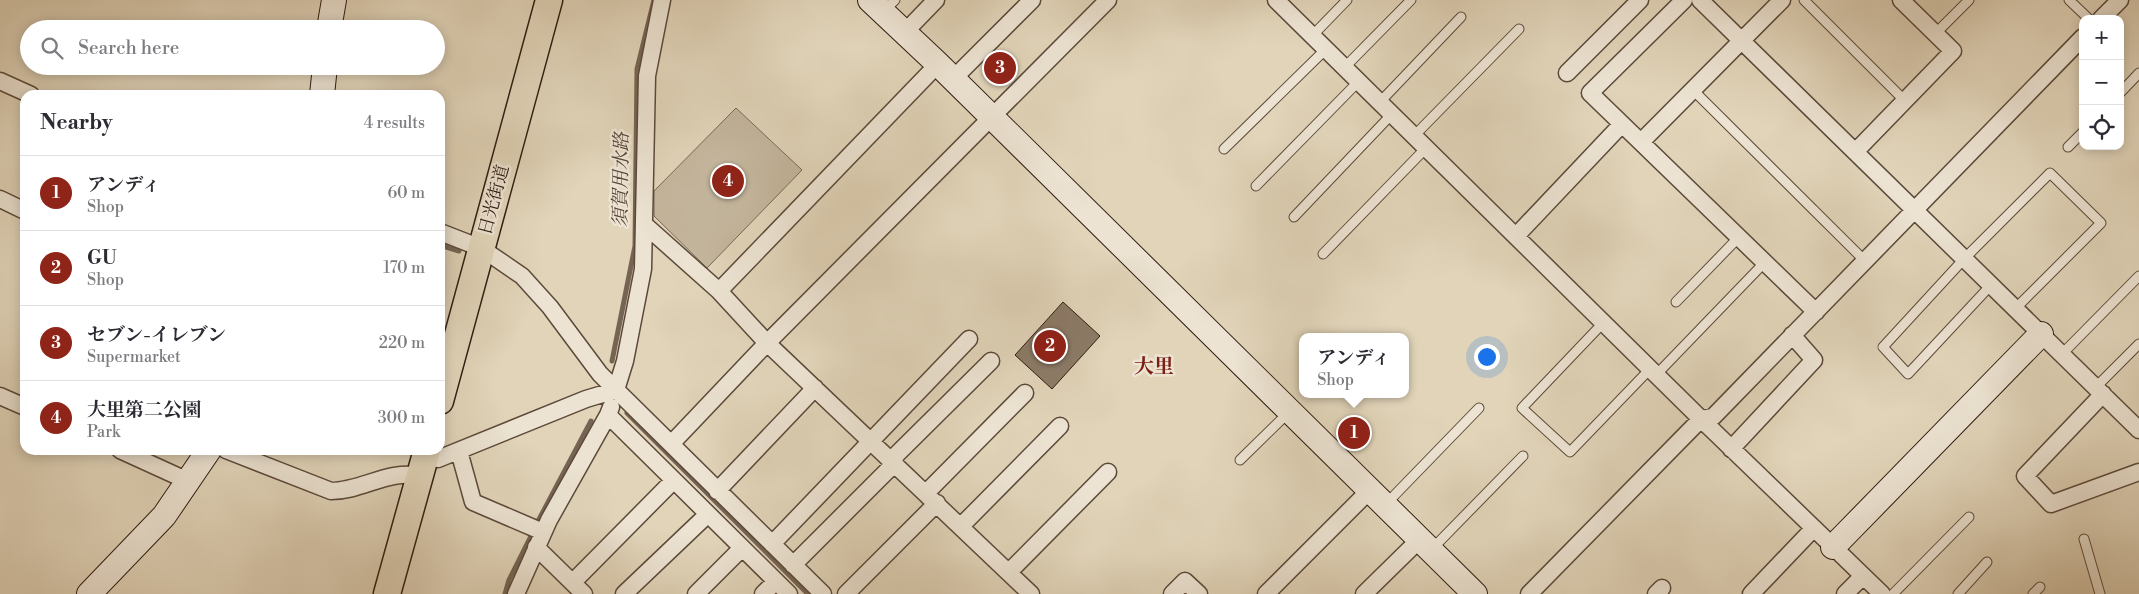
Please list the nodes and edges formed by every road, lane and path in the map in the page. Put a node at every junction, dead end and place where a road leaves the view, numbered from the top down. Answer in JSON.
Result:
{"nodes":[{"id":1,"x":334,"y":0,"type":"edge"},
{"id":2,"x":549,"y":0,"type":"edge"},
{"id":3,"x":936,"y":0,"type":"edge"},
{"id":4,"x":1032,"y":0,"type":"edge"},
{"id":5,"x":1108,"y":0,"type":"edge"},
{"id":6,"x":1277,"y":0,"type":"edge"},
{"id":7,"x":1347,"y":0,"type":"edge"},
{"id":8,"x":1411,"y":0,"type":"edge"},
{"id":9,"x":1640,"y":0,"type":"edge"},
{"id":10,"x":1684,"y":0,"type":"edge"},
{"id":11,"x":1700,"y":0,"type":"edge"},
{"id":12,"x":1782,"y":0,"type":"edge"},
{"id":13,"x":1804,"y":0,"type":"edge"},
{"id":14,"x":1901,"y":0,"type":"edge"},
{"id":15,"x":1969,"y":0,"type":"edge"},
{"id":16,"x":2069,"y":0,"type":"edge"},
{"id":17,"x":2120,"y":0,"type":"edge"},
{"id":18,"x":664,"y":3,"type":"edge"},
{"id":19,"x":883,"y":4,"type":"edge"},
{"id":20,"x":2085,"y":15,"type":"edge"},
{"id":21,"x":2105,"y":15,"type":"edge"},
{"id":22,"x":1461,"y":17,"type":"dead end"},
{"id":23,"x":331,"y":20,"type":"edge"},
{"id":24,"x":1519,"y":29,"type":"dead end"},
{"id":25,"x":904,"y":33,"type":"junction"},
{"id":26,"x":1936,"y":33,"type":"junction"},
{"id":27,"x":1312,"y":36,"type":"junction"},
{"id":28,"x":2079,"y":41,"type":"edge"},
{"id":29,"x":1741,"y":42,"type":"junction"},
{"id":30,"x":1326,"y":49,"type":"junction"},
{"id":31,"x":1345,"y":67,"type":"junction"},
{"id":32,"x":945,"y":72,"type":"junction"},
{"id":33,"x":1567,"y":73,"type":"dead end"},
{"id":34,"x":2139,"y":73,"type":"edge"},
{"id":35,"x":324,"y":75,"type":"edge"},
{"id":36,"x":0,"y":81,"type":"edge"},
{"id":37,"x":1359,"y":81,"type":"junction"},
{"id":38,"x":2124,"y":89,"type":"edge"},
{"id":39,"x":20,"y":90,"type":"edge"},
{"id":40,"x":323,"y":90,"type":"edge"},
{"id":41,"x":1693,"y":90,"type":"junction"},
{"id":42,"x":1905,"y":101,"type":"junction"},
{"id":43,"x":1380,"y":102,"type":"junction"},
{"id":44,"x":1392,"y":114,"type":"junction"},
{"id":45,"x":991,"y":117,"type":"junction"},
{"id":46,"x":1622,"y":124,"type":"junction"},
{"id":47,"x":1414,"y":136,"type":"junction"},
{"id":48,"x":2079,"y":136,"type":"edge"},
{"id":49,"x":1641,"y":142,"type":"junction"},
{"id":50,"x":2068,"y":147,"type":"dead end"},
{"id":51,"x":1426,"y":148,"type":"junction"},
{"id":52,"x":1224,"y":149,"type":"dead end"},
{"id":53,"x":1855,"y":152,"type":"junction"},
{"id":54,"x":1256,"y":186,"type":"dead end"},
{"id":55,"x":0,"y":199,"type":"edge"},
{"id":56,"x":20,"y":205,"type":"edge"},
{"id":57,"x":1915,"y":210,"type":"junction"},
{"id":58,"x":1294,"y":216,"type":"dead end"},
{"id":59,"x":645,"y":225,"type":"junction"},
{"id":60,"x":445,"y":234,"type":"edge"},
{"id":61,"x":1516,"y":236,"type":"junction"},
{"id":62,"x":1739,"y":237,"type":"junction"},
{"id":63,"x":481,"y":248,"type":"junction"},
{"id":64,"x":1323,"y":254,"type":"dead end"},
{"id":65,"x":1964,"y":259,"type":"junction"},
{"id":66,"x":1865,"y":261,"type":"junction"},
{"id":67,"x":1765,"y":262,"type":"junction"},
{"id":68,"x":2139,"y":276,"type":"edge"},
{"id":69,"x":1991,"y":286,"type":"junction"},
{"id":70,"x":719,"y":291,"type":"junction"},
{"id":71,"x":1676,"y":302,"type":"dead end"},
{"id":72,"x":2016,"y":309,"type":"junction"},
{"id":73,"x":1816,"y":312,"type":"junction"},
{"id":74,"x":1603,"y":323,"type":"junction"},
{"id":75,"x":2041,"y":334,"type":"junction"},
{"id":76,"x":1792,"y":335,"type":"junction"},
{"id":77,"x":969,"y":338,"type":"dead end"},
{"id":78,"x":766,"y":343,"type":"junction"},
{"id":79,"x":2139,"y":344,"type":"edge"},
{"id":80,"x":2062,"y":354,"type":"junction"},
{"id":81,"x":991,"y":360,"type":"dead end"},
{"id":82,"x":1653,"y":372,"type":"junction"},
{"id":83,"x":445,"y":382,"type":"edge"},
{"id":84,"x":815,"y":388,"type":"junction"},
{"id":85,"x":616,"y":390,"type":"junction"},
{"id":86,"x":2099,"y":391,"type":"junction"},
{"id":87,"x":1025,"y":393,"type":"dead end"},
{"id":88,"x":0,"y":396,"type":"edge"},
{"id":89,"x":20,"y":405,"type":"edge"},
{"id":90,"x":1479,"y":408,"type":"dead end"},
{"id":91,"x":1290,"y":411,"type":"junction"},
{"id":92,"x":608,"y":415,"type":"junction"},
{"id":93,"x":1701,"y":419,"type":"junction"},
{"id":94,"x":2137,"y":423,"type":"edge"},
{"id":95,"x":1060,"y":426,"type":"dead end"},
{"id":96,"x":871,"y":441,"type":"junction"},
{"id":97,"x":672,"y":442,"type":"junction"},
{"id":98,"x":1731,"y":449,"type":"junction"},
{"id":99,"x":459,"y":451,"type":"junction"},
{"id":100,"x":131,"y":455,"type":"edge"},
{"id":101,"x":206,"y":455,"type":"edge"},
{"id":102,"x":239,"y":455,"type":"edge"},
{"id":103,"x":1522,"y":456,"type":"dead end"},
{"id":104,"x":424,"y":460,"type":"edge"},
{"id":105,"x":1240,"y":460,"type":"dead end"},
{"id":106,"x":893,"y":462,"type":"junction"},
{"id":107,"x":1108,"y":472,"type":"dead end"},
{"id":108,"x":2139,"y":472,"type":"edge"},
{"id":109,"x":188,"y":481,"type":"junction"},
{"id":110,"x":673,"y":481,"type":"junction"},
{"id":111,"x":717,"y":491,"type":"junction"},
{"id":112,"x":1377,"y":497,"type":"junction"},
{"id":113,"x":932,"y":498,"type":"junction"},
{"id":114,"x":707,"y":515,"type":"junction"},
{"id":115,"x":1969,"y":517,"type":"dead end"},
{"id":116,"x":961,"y":526,"type":"junction"},
{"id":117,"x":1814,"y":528,"type":"junction"},
{"id":118,"x":2084,"y":539,"type":"dead end"},
{"id":119,"x":539,"y":540,"type":"junction"},
{"id":120,"x":772,"y":544,"type":"junction"},
{"id":121,"x":1425,"y":545,"type":"junction"},
{"id":122,"x":1834,"y":547,"type":"junction"},
{"id":123,"x":742,"y":548,"type":"junction"},
{"id":124,"x":1987,"y":562,"type":"dead end"},
{"id":125,"x":793,"y":565,"type":"junction"},
{"id":126,"x":1009,"y":572,"type":"junction"},
{"id":127,"x":1863,"y":576,"type":"junction"},
{"id":128,"x":776,"y":581,"type":"junction"},
{"id":129,"x":572,"y":582,"type":"junction"},
{"id":130,"x":2040,"y":587,"type":"dead end"},
{"id":131,"x":1465,"y":590,"type":"edge"},
{"id":132,"x":89,"y":594,"type":"edge"},
{"id":133,"x":387,"y":594,"type":"edge"},
{"id":134,"x":516,"y":594,"type":"edge"},
{"id":135,"x":584,"y":594,"type":"edge"},
{"id":136,"x":624,"y":594,"type":"edge"},
{"id":137,"x":696,"y":594,"type":"edge"},
{"id":138,"x":763,"y":594,"type":"edge"},
{"id":139,"x":789,"y":594,"type":"edge"},
{"id":140,"x":823,"y":594,"type":"edge"},
{"id":141,"x":846,"y":594,"type":"edge"},
{"id":142,"x":1031,"y":594,"type":"edge"},
{"id":143,"x":1172,"y":594,"type":"edge"},
{"id":144,"x":1199,"y":594,"type":"edge"},
{"id":145,"x":1266,"y":594,"type":"edge"},
{"id":146,"x":1364,"y":594,"type":"edge"},
{"id":147,"x":1529,"y":594,"type":"edge"},
{"id":148,"x":1751,"y":594,"type":"edge"},
{"id":149,"x":1845,"y":594,"type":"edge"},
{"id":150,"x":1882,"y":594,"type":"edge"},
{"id":151,"x":1893,"y":594,"type":"edge"},
{"id":152,"x":1958,"y":594,"type":"edge"},
{"id":153,"x":2033,"y":594,"type":"edge"},
{"id":154,"x":2100,"y":594,"type":"edge"}],
"edges":[{"from":1,"to":23,"type":"street"},
{"from":2,"to":63,"type":"main road","name":"日光街道"},
{"from":3,"to":25,"type":"street"},
{"from":4,"to":32,"type":"street"},
{"from":5,"to":45,"type":"street"},
{"from":6,"to":27,"type":"street"},
{"from":7,"to":27,"type":"lane"},
{"from":8,"to":31,"type":"lane"},
{"from":9,"to":33,"type":"street"},
{"from":10,"to":46,"type":"street"},
{"from":11,"to":29,"type":"street"},
{"from":12,"to":29,"type":"street"},
{"from":13,"to":42,"type":"lane"},
{"from":14,"to":26,"type":"street"},
{"from":15,"to":26,"type":"lane"},
{"from":16,"to":20,"type":"lane"},
{"from":17,"to":21,"type":"street"},
{"from":18,"to":59,"type":"street"},
{"from":19,"to":25,"type":"street"},
{"from":22,"to":43,"type":"lane"},
{"from":24,"to":47,"type":"lane"},
{"from":25,"to":32,"type":"street"},
{"from":26,"to":42,"type":"street"},
{"from":27,"to":30,"type":"street"},
{"from":28,"to":57,"type":"street"},
{"from":29,"to":41,"type":"street"},
{"from":29,"to":53,"type":"street"},
{"from":30,"to":31,"type":"street"},
{"from":30,"to":52,"type":"lane"},
{"from":31,"to":37,"type":"street"},
{"from":32,"to":45,"type":"street"},
{"from":32,"to":70,"type":"street"},
{"from":34,"to":38,"type":"lane"},
{"from":35,"to":40,"type":"street"},
{"from":36,"to":39,"type":"street"},
{"from":37,"to":43,"type":"street"},
{"from":37,"to":54,"type":"lane"},
{"from":41,"to":49,"type":"street"},
{"from":41,"to":66,"type":"lane"},
{"from":42,"to":53,"type":"street"},
{"from":43,"to":44,"type":"street"},
{"from":44,"to":47,"type":"street"},
{"from":44,"to":58,"type":"lane"},
{"from":45,"to":78,"type":"street"},
{"from":45,"to":91,"type":"street"},
{"from":46,"to":49,"type":"street"},
{"from":46,"to":61,"type":"street"},
{"from":47,"to":51,"type":"street"},
{"from":48,"to":50,"type":"lane"},
{"from":49,"to":62,"type":"street"},
{"from":51,"to":61,"type":"street"},
{"from":51,"to":64,"type":"lane"},
{"from":53,"to":57,"type":"street"},
{"from":55,"to":56,"type":"street"},
{"from":57,"to":65,"type":"street"},
{"from":57,"to":66,"type":"street"},
{"from":59,"to":70,"type":"street"},
{"from":59,"to":85,"type":"street"},
{"from":60,"to":63,"type":"street"},
{"from":61,"to":74,"type":"street"},
{"from":62,"to":67,"type":"street"},
{"from":62,"to":71,"type":"lane"},
{"from":63,"to":83,"type":"main road","name":"日光街道"},
{"from":63,"to":85,"type":"street"},
{"from":65,"to":69,"type":"street"},
{"from":65,"to":69,"type":"lane"},
{"from":65,"to":72,"type":"lane"},
{"from":66,"to":73,"type":"street"},
{"from":67,"to":73,"type":"street"},
{"from":67,"to":82,"type":"lane"},
{"from":68,"to":80,"type":"lane"},
{"from":69,"to":72,"type":"street"},
{"from":70,"to":78,"type":"street"},
{"from":72,"to":75,"type":"street"},
{"from":73,"to":76,"type":"street"},
{"from":74,"to":82,"type":"street"},
{"from":74,"to":82,"type":"lane"},
{"from":75,"to":80,"type":"street"},
{"from":75,"to":122,"type":"street"},
{"from":76,"to":93,"type":"street"},
{"from":76,"to":98,"type":"street"},
{"from":77,"to":96,"type":"street"},
{"from":78,"to":84,"type":"street"},
{"from":78,"to":97,"type":"street"},
{"from":79,"to":86,"type":"lane"},
{"from":80,"to":86,"type":"street"},
{"from":81,"to":106,"type":"street"},
{"from":82,"to":93,"type":"street"},
{"from":84,"to":96,"type":"street"},
{"from":84,"to":111,"type":"street"},
{"from":85,"to":92,"type":"street"},
{"from":85,"to":97,"type":"street"},
{"from":85,"to":99,"type":"street"},
{"from":86,"to":94,"type":"street"},
{"from":86,"to":108,"type":"street"},
{"from":87,"to":113,"type":"street"},
{"from":88,"to":89,"type":"street"},
{"from":90,"to":112,"type":"lane"},
{"from":91,"to":105,"type":"lane"},
{"from":91,"to":112,"type":"street"},
{"from":92,"to":110,"type":"street"},
{"from":92,"to":119,"type":"street"},
{"from":93,"to":98,"type":"street"},
{"from":93,"to":147,"type":"street"},
{"from":95,"to":116,"type":"street"},
{"from":96,"to":106,"type":"street"},
{"from":96,"to":120,"type":"street"},
{"from":97,"to":111,"type":"street"},
{"from":98,"to":117,"type":"street"},
{"from":99,"to":104,"type":"street"},
{"from":99,"to":119,"type":"street"},
{"from":100,"to":109,"type":"street"},
{"from":101,"to":109,"type":"street"},
{"from":102,"to":104,"type":"street"},
{"from":103,"to":121,"type":"lane"},
{"from":104,"to":133,"type":"main road"},
{"from":106,"to":113,"type":"street"},
{"from":106,"to":125,"type":"street"},
{"from":107,"to":126,"type":"street"},
{"from":109,"to":132,"type":"street"},
{"from":110,"to":114,"type":"street"},
{"from":110,"to":129,"type":"street"},
{"from":111,"to":120,"type":"street"},
{"from":112,"to":121,"type":"street"},
{"from":112,"to":145,"type":"street"},
{"from":113,"to":116,"type":"street"},
{"from":113,"to":141,"type":"street"},
{"from":114,"to":123,"type":"street"},
{"from":114,"to":136,"type":"street"},
{"from":115,"to":151,"type":"lane"},
{"from":116,"to":126,"type":"street"},
{"from":117,"to":122,"type":"street"},
{"from":117,"to":148,"type":"street"},
{"from":118,"to":154,"type":"lane"},
{"from":119,"to":129,"type":"street"},
{"from":119,"to":134,"type":"street"},
{"from":120,"to":125,"type":"street"},
{"from":121,"to":131,"type":"street"},
{"from":121,"to":146,"type":"street"},
{"from":122,"to":127,"type":"street"},
{"from":123,"to":128,"type":"street"},
{"from":123,"to":137,"type":"street"},
{"from":124,"to":152,"type":"lane"},
{"from":125,"to":140,"type":"street"},
{"from":126,"to":142,"type":"street"},
{"from":127,"to":149,"type":"street"},
{"from":127,"to":150,"type":"street"},
{"from":128,"to":138,"type":"street"},
{"from":128,"to":139,"type":"street"},
{"from":129,"to":135,"type":"street"},
{"from":130,"to":153,"type":"lane"},
{"from":143,"to":144,"type":"street"}]}
